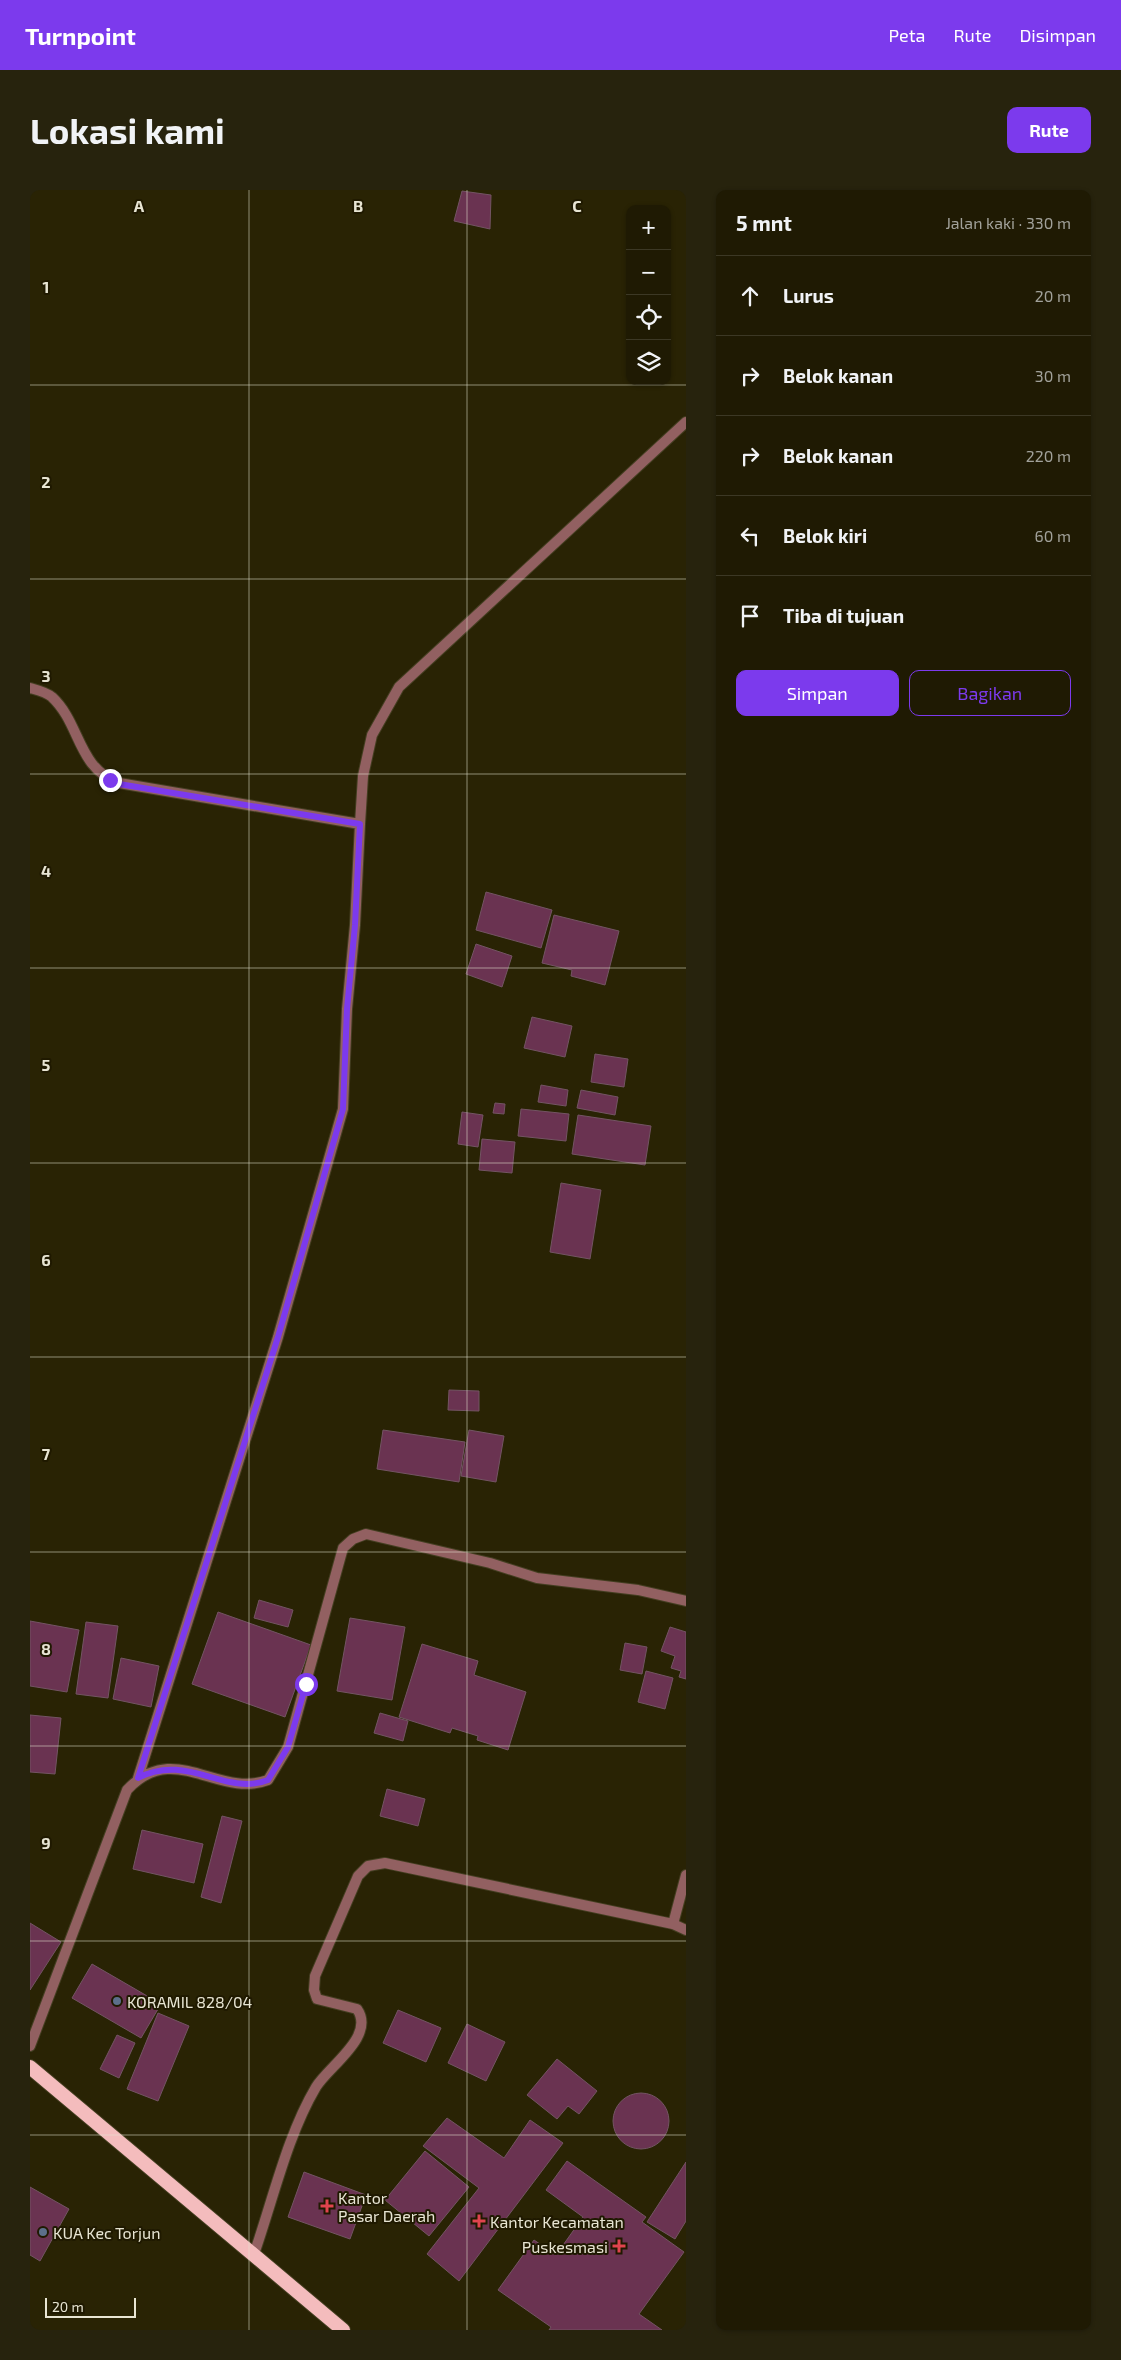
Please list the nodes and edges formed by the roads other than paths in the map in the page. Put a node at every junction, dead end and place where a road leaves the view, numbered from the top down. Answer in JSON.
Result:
{"nodes":[{"id":1,"x":686,"y":422,"type":"edge"},
{"id":2,"x":30,"y":688,"type":"edge"},
{"id":3,"x":360,"y":824,"type":"junction"},
{"id":4,"x":686,"y":1601,"type":"edge"},
{"id":5,"x":138,"y":1778,"type":"junction"},
{"id":6,"x":686,"y":1875,"type":"edge"},
{"id":7,"x":673,"y":1924,"type":"junction"},
{"id":8,"x":686,"y":1930,"type":"edge"},
{"id":9,"x":30,"y":2046,"type":"edge"},
{"id":10,"x":30,"y":2067,"type":"edge"},
{"id":11,"x":254,"y":2254,"type":"junction"},
{"id":12,"x":343,"y":2330,"type":"edge"}],
"edges":[{"from":1,"to":3,"type":"street"},
{"from":2,"to":3,"type":"street"},
{"from":3,"to":5,"type":"street"},
{"from":4,"to":5,"type":"street"},
{"from":5,"to":9,"type":"street"},
{"from":6,"to":7,"type":"street"},
{"from":7,"to":8,"type":"street"},
{"from":7,"to":11,"type":"street"},
{"from":10,"to":11,"type":"highway"},
{"from":11,"to":12,"type":"highway"}]}
